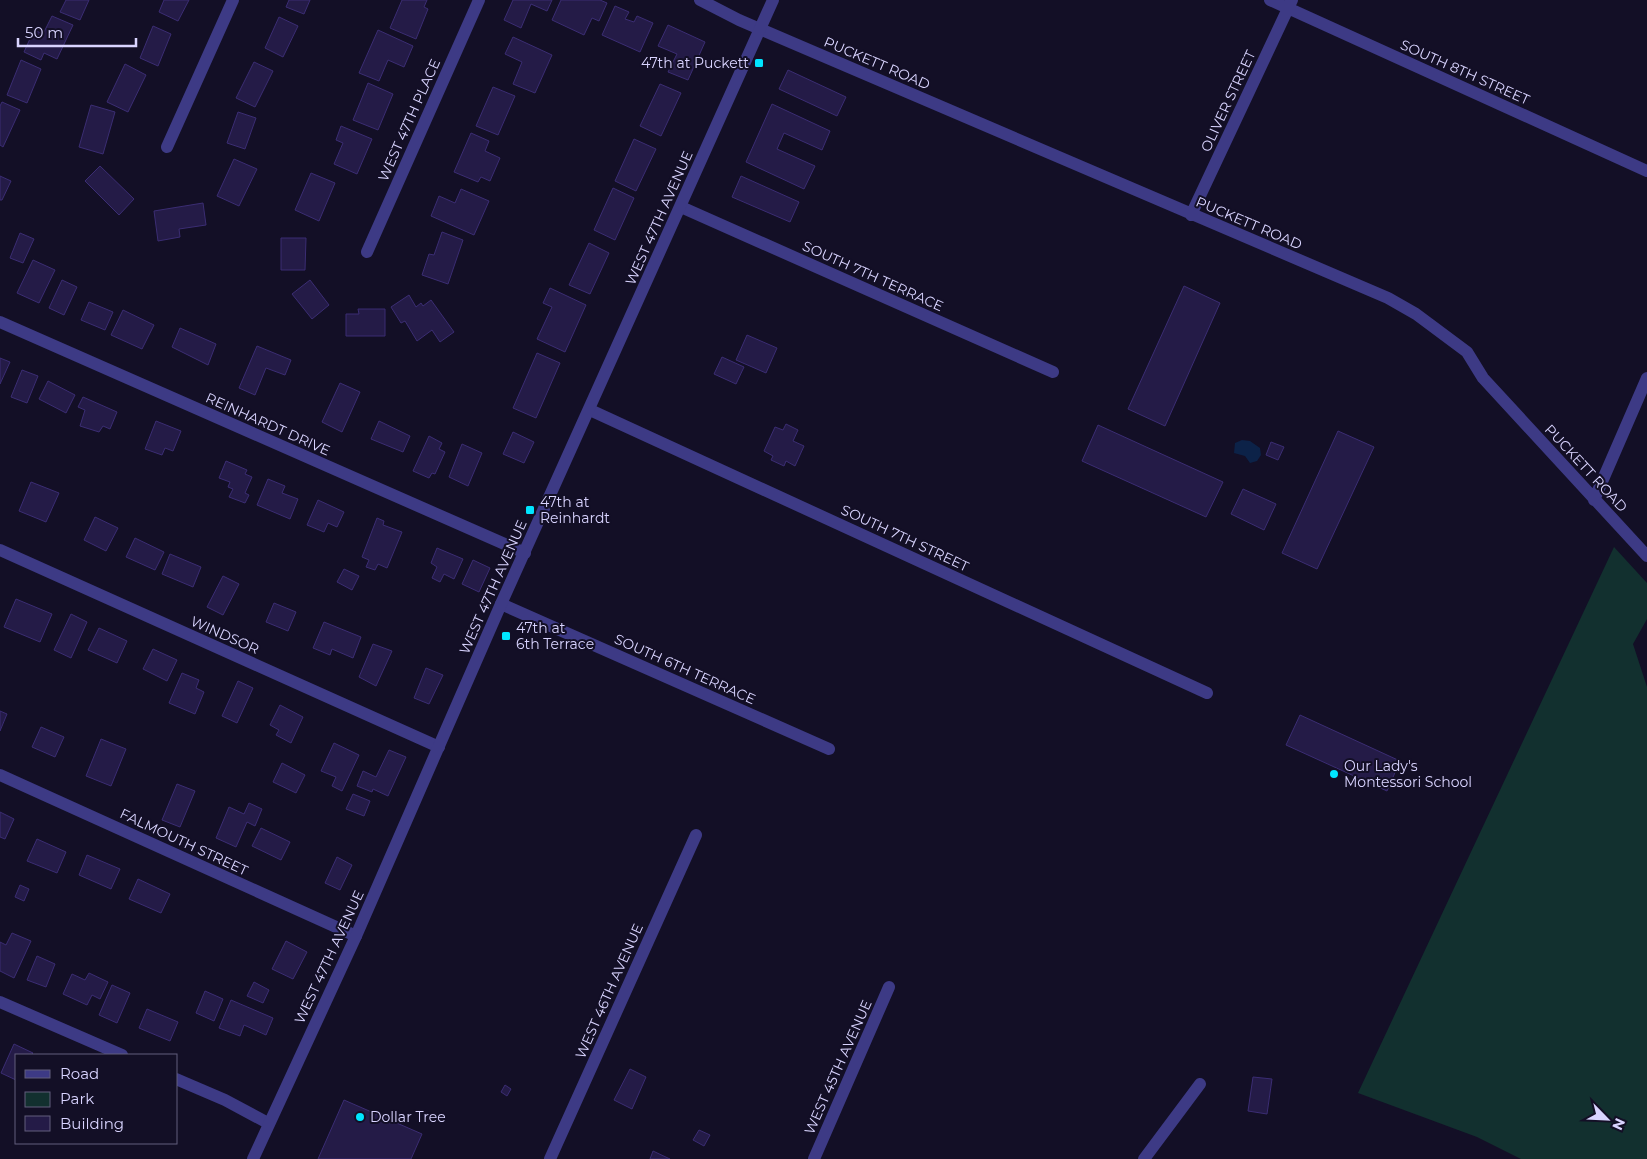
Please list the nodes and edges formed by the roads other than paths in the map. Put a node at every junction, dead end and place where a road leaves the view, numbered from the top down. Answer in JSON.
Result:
{"nodes":[{"id":1,"x":233,"y":0,"type":"edge"},
{"id":2,"x":479,"y":0,"type":"edge"},
{"id":3,"x":700,"y":0,"type":"edge"},
{"id":4,"x":773,"y":0,"type":"edge"},
{"id":5,"x":1270,"y":0,"type":"edge"},
{"id":6,"x":1290,"y":4,"type":"edge"},
{"id":7,"x":760,"y":29,"type":"junction"},
{"id":8,"x":168,"y":147,"type":"dead end"},
{"id":9,"x":1647,"y":171,"type":"edge"},
{"id":10,"x":681,"y":207,"type":"junction"},
{"id":11,"x":1191,"y":215,"type":"junction"},
{"id":12,"x":367,"y":252,"type":"dead end"},
{"id":13,"x":0,"y":322,"type":"edge"},
{"id":14,"x":1053,"y":372,"type":"dead end"},
{"id":15,"x":1647,"y":378,"type":"edge"},
{"id":16,"x":590,"y":410,"type":"junction"},
{"id":17,"x":1594,"y":500,"type":"junction"},
{"id":18,"x":0,"y":550,"type":"edge"},
{"id":19,"x":525,"y":553,"type":"junction"},
{"id":20,"x":1647,"y":556,"type":"edge"},
{"id":21,"x":501,"y":604,"type":"junction"},
{"id":22,"x":1207,"y":693,"type":"dead end"},
{"id":23,"x":439,"y":747,"type":"junction"},
{"id":24,"x":829,"y":749,"type":"dead end"},
{"id":25,"x":0,"y":775,"type":"edge"},
{"id":26,"x":696,"y":835,"type":"dead end"},
{"id":27,"x":356,"y":936,"type":"junction"},
{"id":28,"x":889,"y":987,"type":"dead end"},
{"id":29,"x":0,"y":1002,"type":"edge"},
{"id":30,"x":120,"y":1054,"type":"edge"},
{"id":31,"x":178,"y":1080,"type":"edge"},
{"id":32,"x":1200,"y":1084,"type":"dead end"},
{"id":33,"x":268,"y":1123,"type":"junction"},
{"id":34,"x":252,"y":1159,"type":"edge"},
{"id":35,"x":550,"y":1159,"type":"edge"},
{"id":36,"x":814,"y":1159,"type":"edge"},
{"id":37,"x":1144,"y":1159,"type":"edge"}],
"edges":[{"from":1,"to":8,"type":"street"},
{"from":2,"to":12,"type":"street","name":"WEST 47TH PLACE"},
{"from":3,"to":7,"type":"street","name":"PUCKETT ROAD"},
{"from":4,"to":7,"type":"street","name":"WEST 47TH AVENUE"},
{"from":5,"to":6,"type":"street","name":"SOUTH 8TH STREET"},
{"from":6,"to":9,"type":"street","name":"SOUTH 8TH STREET"},
{"from":6,"to":11,"type":"street","name":"OLIVER STREET"},
{"from":7,"to":10,"type":"street","name":"WEST 47TH AVENUE"},
{"from":7,"to":11,"type":"street","name":"PUCKETT ROAD"},
{"from":10,"to":14,"type":"street","name":"SOUTH 7TH TERRACE"},
{"from":10,"to":16,"type":"street","name":"WEST 47TH AVENUE"},
{"from":11,"to":17,"type":"street","name":"PUCKETT ROAD"},
{"from":13,"to":19,"type":"street","name":"REINHARDT DRIVE"},
{"from":15,"to":17,"type":"street"},
{"from":16,"to":19,"type":"street","name":"WEST 47TH AVENUE"},
{"from":16,"to":22,"type":"street","name":"SOUTH 7TH STREET"},
{"from":17,"to":20,"type":"street","name":"PUCKETT ROAD"},
{"from":18,"to":23,"type":"street","name":"WINDSOR"},
{"from":19,"to":21,"type":"street","name":"WEST 47TH AVENUE"},
{"from":21,"to":23,"type":"street","name":"WEST 47TH AVENUE"},
{"from":21,"to":24,"type":"street","name":"SOUTH 6TH TERRACE"},
{"from":23,"to":27,"type":"street","name":"WEST 47TH AVENUE"},
{"from":25,"to":27,"type":"street","name":"FALMOUTH STREET"},
{"from":26,"to":35,"type":"street","name":"WEST 46TH AVENUE"},
{"from":27,"to":33,"type":"street","name":"WEST 47TH AVENUE"},
{"from":28,"to":36,"type":"street","name":"WEST 45TH AVENUE"},
{"from":29,"to":30,"type":"street"},
{"from":31,"to":33,"type":"street"},
{"from":32,"to":37,"type":"street"},
{"from":33,"to":34,"type":"street","name":"WEST 47TH AVENUE"}]}
